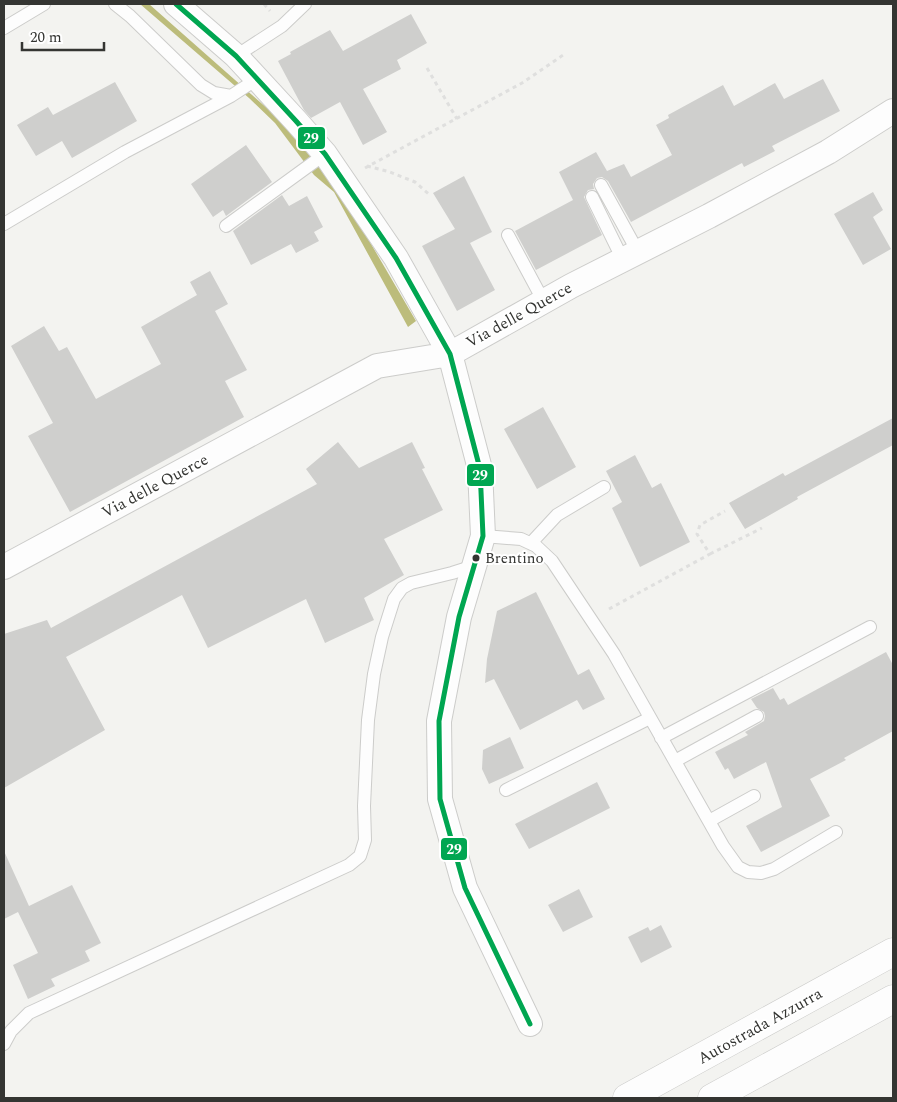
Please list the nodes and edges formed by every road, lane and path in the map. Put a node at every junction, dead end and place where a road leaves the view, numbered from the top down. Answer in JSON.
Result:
{"nodes":[{"id":1,"x":44,"y":4,"type":"edge"},
{"id":2,"x":115,"y":4,"type":"edge"},
{"id":3,"x":176,"y":4,"type":"edge"},
{"id":4,"x":305,"y":4,"type":"edge"},
{"id":5,"x":4,"y":28,"type":"edge"},
{"id":6,"x":566,"y":53,"type":"dead end"},
{"id":7,"x":236,"y":56,"type":"junction"},
{"id":8,"x":426,"y":68,"type":"dead end"},
{"id":9,"x":257,"y":79,"type":"junction"},
{"id":10,"x":231,"y":96,"type":"junction"},
{"id":11,"x":893,"y":111,"type":"edge"},
{"id":12,"x":456,"y":119,"type":"junction"},
{"id":13,"x":325,"y":154,"type":"junction"},
{"id":14,"x":367,"y":166,"type":"junction"},
{"id":15,"x":343,"y":179,"type":"junction"},
{"id":16,"x":601,"y":185,"type":"dead end"},
{"id":17,"x":431,"y":196,"type":"dead end"},
{"id":18,"x":592,"y":196,"type":"dead end"},
{"id":19,"x":4,"y":224,"type":"edge"},
{"id":20,"x":226,"y":226,"type":"dead end"},
{"id":21,"x":508,"y":235,"type":"dead end"},
{"id":22,"x":630,"y":256,"type":"junction"},
{"id":23,"x":544,"y":302,"type":"junction"},
{"id":24,"x":450,"y":354,"type":"junction"},
{"id":25,"x":604,"y":487,"type":"dead end"},
{"id":26,"x":725,"y":511,"type":"dead end"},
{"id":27,"x":762,"y":528,"type":"dead end"},
{"id":28,"x":483,"y":536,"type":"junction"},
{"id":29,"x":531,"y":543,"type":"junction"},
{"id":30,"x":710,"y":554,"type":"junction"},
{"id":31,"x":474,"y":566,"type":"junction"},
{"id":32,"x":4,"y":567,"type":"edge"},
{"id":33,"x":590,"y":619,"type":"junction"},
{"id":34,"x":870,"y":627,"type":"dead end"},
{"id":35,"x":756,"y":716,"type":"dead end"},
{"id":36,"x":650,"y":718,"type":"junction"},
{"id":37,"x":661,"y":738,"type":"junction"},
{"id":38,"x":675,"y":761,"type":"junction"},
{"id":39,"x":506,"y":790,"type":"dead end"},
{"id":40,"x":754,"y":796,"type":"dead end"},
{"id":41,"x":709,"y":821,"type":"junction"},
{"id":42,"x":836,"y":832,"type":"dead end"},
{"id":43,"x":893,"y":952,"type":"edge"},
{"id":44,"x":893,"y":999,"type":"edge"},
{"id":45,"x":530,"y":1024,"type":"dead end"},
{"id":46,"x":4,"y":1044,"type":"edge"},
{"id":47,"x":627,"y":1098,"type":"edge"},
{"id":48,"x":712,"y":1098,"type":"edge"}],
"edges":[{"from":1,"to":5,"type":"lane"},
{"from":2,"to":10,"type":"lane"},
{"from":3,"to":7,"type":"street"},
{"from":4,"to":7,"type":"lane"},
{"from":6,"to":12,"type":"path"},
{"from":7,"to":9,"type":"street"},
{"from":8,"to":12,"type":"path"},
{"from":9,"to":10,"type":"lane"},
{"from":9,"to":13,"type":"street"},
{"from":10,"to":19,"type":"lane"},
{"from":11,"to":22,"type":"street","name":"Via delle Querce"},
{"from":12,"to":14,"type":"path"},
{"from":13,"to":15,"type":"street"},
{"from":13,"to":20,"type":"lane"},
{"from":14,"to":15,"type":"path"},
{"from":14,"to":17,"type":"path"},
{"from":15,"to":24,"type":"street"},
{"from":16,"to":22,"type":"lane"},
{"from":18,"to":22,"type":"lane"},
{"from":21,"to":23,"type":"lane"},
{"from":22,"to":23,"type":"street","name":"Via delle Querce"},
{"from":23,"to":24,"type":"street","name":"Via delle Querce"},
{"from":24,"to":28,"type":"street"},
{"from":24,"to":32,"type":"street","name":"Via delle Querce"},
{"from":25,"to":29,"type":"lane"},
{"from":26,"to":30,"type":"path"},
{"from":27,"to":30,"type":"path"},
{"from":28,"to":29,"type":"lane"},
{"from":28,"to":31,"type":"street"},
{"from":29,"to":33,"type":"lane"},
{"from":30,"to":33,"type":"path"},
{"from":31,"to":45,"type":"street"},
{"from":31,"to":46,"type":"lane"},
{"from":33,"to":36,"type":"lane"},
{"from":34,"to":37,"type":"lane"},
{"from":35,"to":38,"type":"lane"},
{"from":36,"to":37,"type":"lane"},
{"from":36,"to":39,"type":"lane"},
{"from":37,"to":38,"type":"lane"},
{"from":38,"to":41,"type":"lane"},
{"from":40,"to":41,"type":"lane"},
{"from":41,"to":42,"type":"lane"},
{"from":43,"to":47,"type":"highway","name":"Autostrada Azzurra"},
{"from":44,"to":48,"type":"highway"}]}
